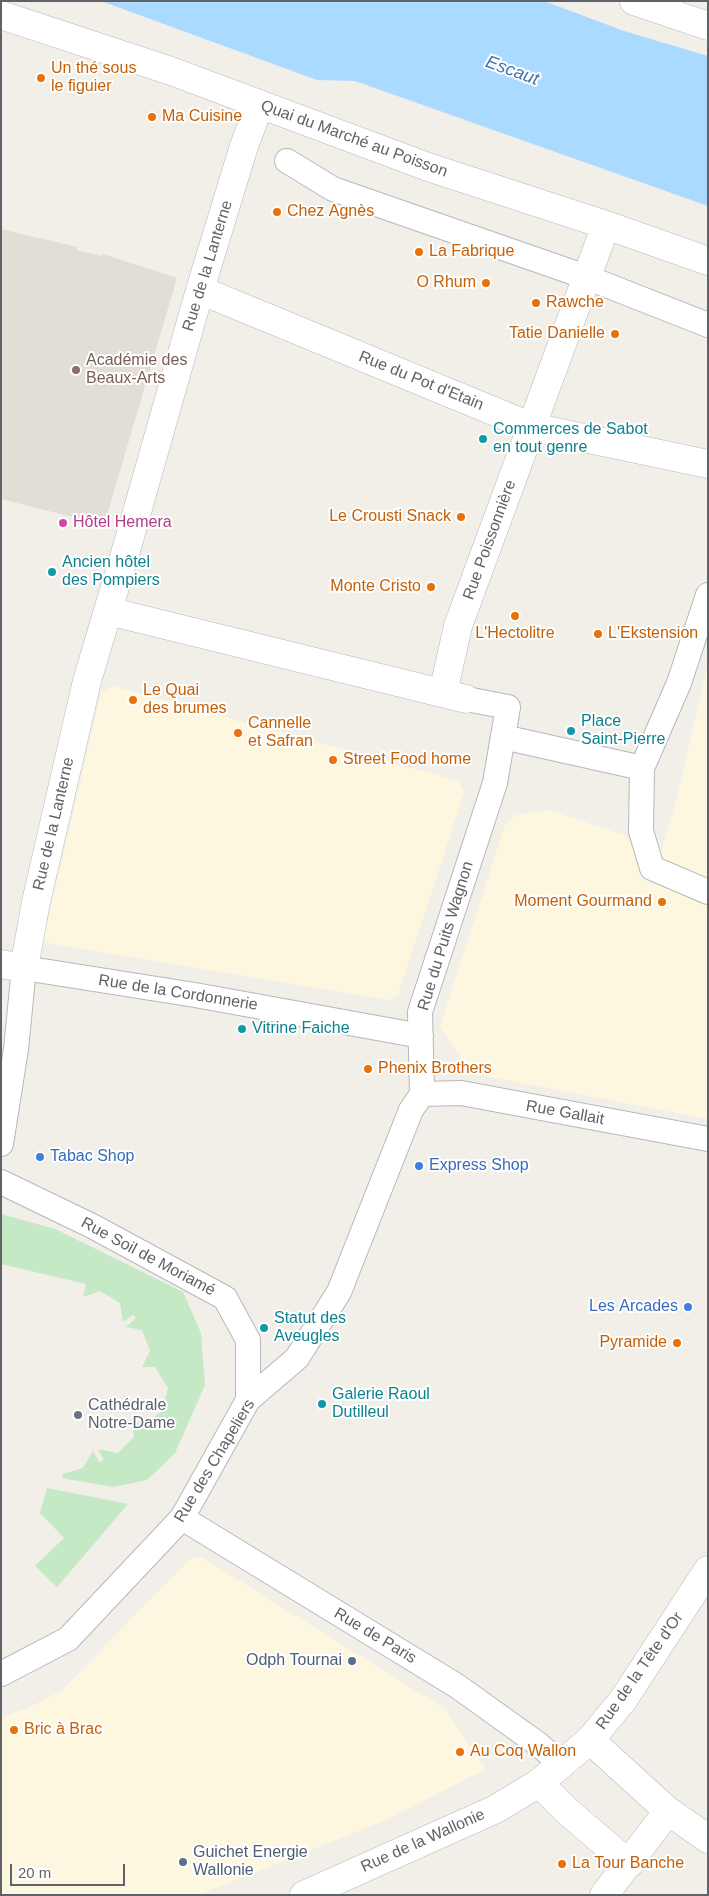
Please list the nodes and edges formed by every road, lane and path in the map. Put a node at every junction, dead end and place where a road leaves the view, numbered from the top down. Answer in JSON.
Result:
{"nodes":[{"id":1,"x":634,"y":1,"type":"edge"},
{"id":2,"x":1,"y":15,"type":"edge"},
{"id":3,"x":708,"y":26,"type":"edge"},
{"id":4,"x":260,"y":104,"type":"junction"},
{"id":5,"x":286,"y":161,"type":"dead end"},
{"id":6,"x":606,"y":225,"type":"junction"},
{"id":7,"x":708,"y":261,"type":"edge"},
{"id":8,"x":586,"y":277,"type":"junction"},
{"id":9,"x":200,"y":290,"type":"junction"},
{"id":10,"x":708,"y":325,"type":"edge"},
{"id":11,"x":532,"y":427,"type":"junction"},
{"id":12,"x":708,"y":464,"type":"edge"},
{"id":13,"x":708,"y":595,"type":"edge"},
{"id":14,"x":108,"y":611,"type":"junction"},
{"id":15,"x":454,"y":696,"type":"junction"},
{"id":16,"x":503,"y":737,"type":"junction"},
{"id":17,"x":642,"y":768,"type":"junction"},
{"id":18,"x":708,"y":892,"type":"edge"},
{"id":19,"x":12,"y":966,"type":"edge"},
{"id":20,"x":10,"y":1012,"type":"edge"},
{"id":21,"x":421,"y":1036,"type":"junction"},
{"id":22,"x":422,"y":1094,"type":"junction"},
{"id":23,"x":708,"y":1139,"type":"edge"},
{"id":24,"x":1,"y":1144,"type":"edge"},
{"id":25,"x":1,"y":1182,"type":"edge"},
{"id":26,"x":248,"y":1400,"type":"junction"},
{"id":27,"x":182,"y":1518,"type":"junction"},
{"id":28,"x":708,"y":1570,"type":"edge"},
{"id":29,"x":1,"y":1674,"type":"edge"},
{"id":30,"x":590,"y":1740,"type":"junction"},
{"id":31,"x":562,"y":1764,"type":"junction"},
{"id":32,"x":539,"y":1783,"type":"junction"},
{"id":33,"x":668,"y":1811,"type":"junction"},
{"id":34,"x":708,"y":1839,"type":"edge"},
{"id":35,"x":629,"y":1864,"type":"junction"},
{"id":36,"x":304,"y":1895,"type":"edge"},
{"id":37,"x":604,"y":1895,"type":"edge"}],
"edges":[{"from":1,"to":3,"type":"street"},
{"from":2,"to":4,"type":"street","name":"Quai du Marché au Poisson"},
{"from":4,"to":6,"type":"street","name":"Quai du Marché au Poisson"},
{"from":4,"to":9,"type":"street","name":"Rue de la Lanterne"},
{"from":5,"to":8,"type":"street"},
{"from":6,"to":7,"type":"street","name":"Quai du Marché au Poisson"},
{"from":6,"to":8,"type":"street","name":"Rue Poissonnière"},
{"from":8,"to":10,"type":"street"},
{"from":8,"to":11,"type":"street","name":"Rue Poissonnière"},
{"from":9,"to":11,"type":"street","name":"Rue du Pot d'Etain"},
{"from":9,"to":14,"type":"street","name":"Rue de la Lanterne"},
{"from":11,"to":12,"type":"street","name":"Rue du Pot d'Etain"},
{"from":11,"to":15,"type":"street","name":"Rue Poissonnière"},
{"from":13,"to":17,"type":"street"},
{"from":14,"to":15,"type":"street"},
{"from":14,"to":19,"type":"street","name":"Rue de la Lanterne"},
{"from":15,"to":16,"type":"street"},
{"from":16,"to":17,"type":"street"},
{"from":16,"to":21,"type":"street","name":"Rue du Puits Wagnon"},
{"from":17,"to":18,"type":"street"},
{"from":19,"to":20,"type":"street"},
{"from":19,"to":21,"type":"street","name":"Rue de la Cordonnerie"},
{"from":20,"to":24,"type":"street"},
{"from":21,"to":22,"type":"street","name":"Rue du Puits Wagnon"},
{"from":22,"to":23,"type":"street","name":"Rue Gallait"},
{"from":22,"to":26,"type":"street","name":"Rue des Chapeliers"},
{"from":25,"to":26,"type":"street","name":"Rue Soil de Moriamé"},
{"from":26,"to":27,"type":"street","name":"Rue des Chapeliers"},
{"from":27,"to":29,"type":"street","name":"Rue des Chapeliers"},
{"from":27,"to":31,"type":"street","name":"Rue de Paris"},
{"from":28,"to":30,"type":"street","name":"Rue de la Tête d'Or"},
{"from":30,"to":31,"type":"street","name":"Rue de la Tête d'Or"},
{"from":30,"to":33,"type":"street"},
{"from":31,"to":32,"type":"street","name":"Rue de la Tête d'Or"},
{"from":32,"to":35,"type":"street"},
{"from":32,"to":36,"type":"street","name":"Rue de la Wallonie"},
{"from":33,"to":34,"type":"street"},
{"from":33,"to":35,"type":"street"},
{"from":35,"to":37,"type":"street"}]}
